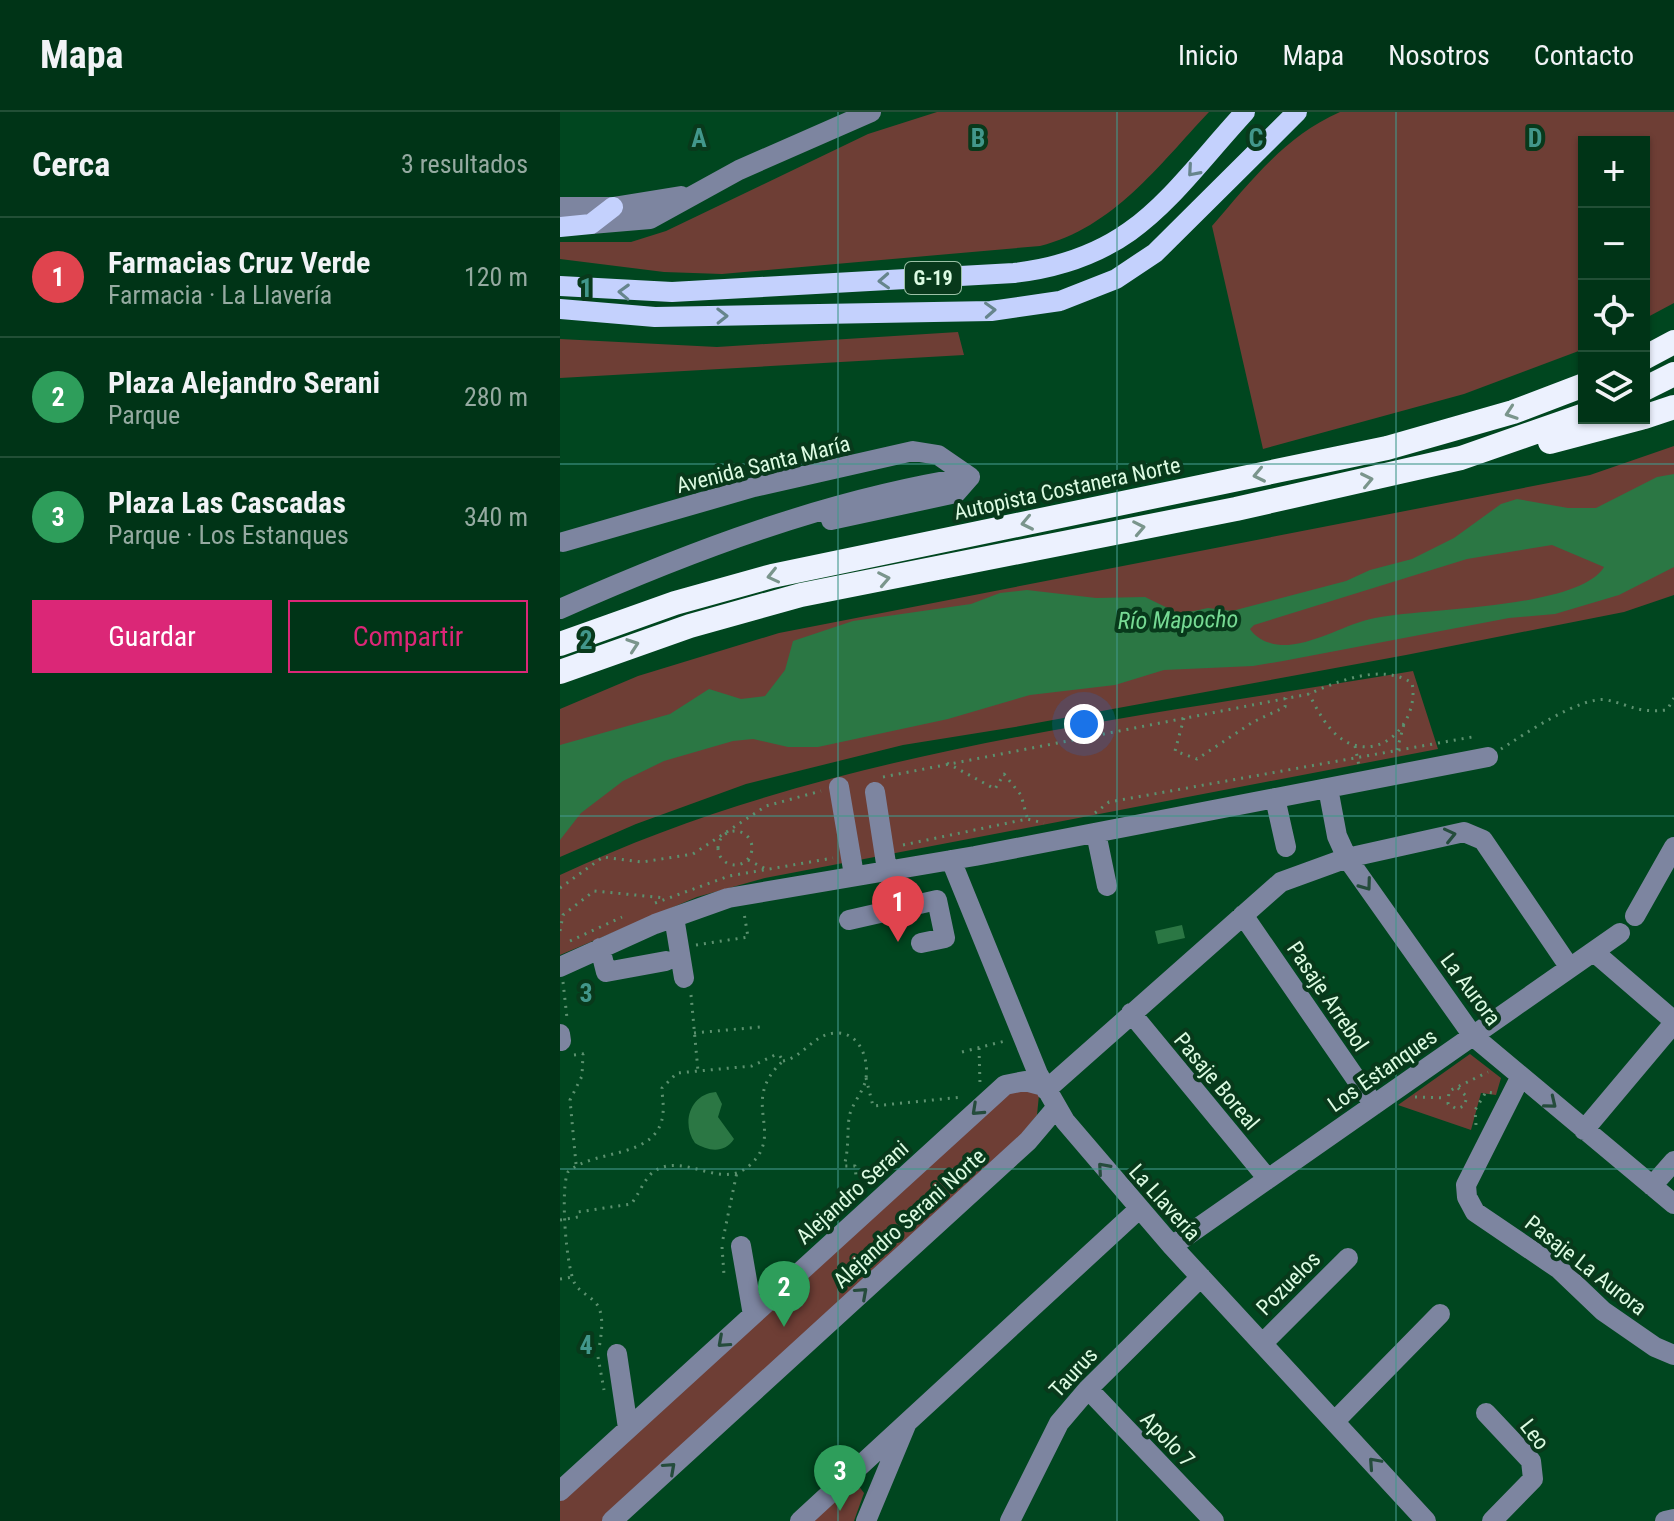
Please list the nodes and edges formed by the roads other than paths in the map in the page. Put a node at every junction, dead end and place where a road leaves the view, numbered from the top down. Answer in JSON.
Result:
{"nodes":[{"id":1,"x":871,"y":112,"type":"edge"},
{"id":2,"x":1245,"y":112,"type":"edge"},
{"id":3,"x":1297,"y":112,"type":"edge"},
{"id":4,"x":685,"y":197,"type":"junction"},
{"id":5,"x":560,"y":207,"type":"edge"},
{"id":6,"x":613,"y":207,"type":"junction"},
{"id":7,"x":560,"y":214,"type":"edge"},
{"id":8,"x":591,"y":224,"type":"junction"},
{"id":9,"x":560,"y":227,"type":"edge"},
{"id":10,"x":560,"y":286,"type":"edge"},
{"id":11,"x":560,"y":309,"type":"edge"},
{"id":12,"x":1674,"y":342,"type":"edge"},
{"id":13,"x":1650,"y":355,"type":"edge"},
{"id":14,"x":1578,"y":387,"type":"edge"},
{"id":15,"x":1674,"y":407,"type":"edge"},
{"id":16,"x":1650,"y":416,"type":"edge"},
{"id":17,"x":1578,"y":417,"type":"edge"},
{"id":18,"x":1619,"y":424,"type":"edge"},
{"id":19,"x":1461,"y":458,"type":"junction"},
{"id":20,"x":563,"y":542,"type":"dead end"},
{"id":21,"x":560,"y":609,"type":"edge"},
{"id":22,"x":560,"y":644,"type":"edge"},
{"id":23,"x":560,"y":672,"type":"edge"},
{"id":24,"x":1488,"y":757,"type":"road end"},
{"id":25,"x":874,"y":786,"type":"road end"},
{"id":26,"x":839,"y":787,"type":"road end"},
{"id":27,"x":1328,"y":788,"type":"junction"},
{"id":28,"x":1275,"y":798,"type":"junction"},
{"id":29,"x":1095,"y":823,"type":"junction"},
{"id":30,"x":1286,"y":847,"type":"dead end"},
{"id":31,"x":1674,"y":847,"type":"edge"},
{"id":32,"x":1347,"y":858,"type":"junction"},
{"id":33,"x":885,"y":860,"type":"junction"},
{"id":34,"x":951,"y":860,"type":"junction"},
{"id":35,"x":852,"y":865,"type":"junction"},
{"id":36,"x":1107,"y":886,"type":"dead end"},
{"id":37,"x":671,"y":907,"type":"junction"},
{"id":38,"x":971,"y":909,"type":"junction"},
{"id":39,"x":1243,"y":915,"type":"junction"},
{"id":40,"x":1635,"y":916,"type":"dead end"},
{"id":41,"x":940,"y":917,"type":"junction"},
{"id":42,"x":849,"y":920,"type":"dead end"},
{"id":43,"x":1620,"y":933,"type":"dead end"},
{"id":44,"x":921,"y":943,"type":"dead end"},
{"id":45,"x":600,"y":948,"type":"junction"},
{"id":46,"x":1594,"y":952,"type":"junction"},
{"id":47,"x":666,"y":961,"type":"dead end"},
{"id":48,"x":560,"y":967,"type":"edge"},
{"id":49,"x":1570,"y":968,"type":"junction"},
{"id":50,"x":690,"y":983,"type":"road end"},
{"id":51,"x":1131,"y":1013,"type":"junction"},
{"id":52,"x":1674,"y":1022,"type":"edge"},
{"id":53,"x":560,"y":1034,"type":"edge"},
{"id":54,"x":1473,"y":1036,"type":"junction"},
{"id":55,"x":1024,"y":1039,"type":"junction"},
{"id":56,"x":561,"y":1041,"type":"edge"},
{"id":57,"x":1520,"y":1078,"type":"junction"},
{"id":58,"x":1005,"y":1085,"type":"junction"},
{"id":59,"x":1049,"y":1095,"type":"junction"},
{"id":60,"x":1374,"y":1105,"type":"junction"},
{"id":61,"x":1584,"y":1130,"type":"junction"},
{"id":62,"x":1674,"y":1161,"type":"edge"},
{"id":63,"x":1268,"y":1179,"type":"junction"},
{"id":64,"x":1652,"y":1186,"type":"junction"},
{"id":65,"x":1674,"y":1204,"type":"edge"},
{"id":66,"x":1139,"y":1209,"type":"junction"},
{"id":67,"x":741,"y":1246,"type":"dead end"},
{"id":68,"x":1172,"y":1246,"type":"junction"},
{"id":69,"x":1348,"y":1258,"type":"dead end"},
{"id":70,"x":1201,"y":1277,"type":"junction"},
{"id":71,"x":1440,"y":1314,"type":"dead end"},
{"id":72,"x":753,"y":1315,"type":"junction"},
{"id":73,"x":1263,"y":1343,"type":"junction"},
{"id":74,"x":617,"y":1354,"type":"dead end"},
{"id":75,"x":1674,"y":1355,"type":"edge"},
{"id":76,"x":1088,"y":1389,"type":"junction"},
{"id":77,"x":1486,"y":1413,"type":"dead end"},
{"id":78,"x":908,"y":1419,"type":"junction"},
{"id":79,"x":1336,"y":1420,"type":"junction"},
{"id":80,"x":628,"y":1428,"type":"junction"},
{"id":81,"x":851,"y":1473,"type":"junction"},
{"id":82,"x":560,"y":1491,"type":"edge"},
{"id":83,"x":876,"y":1498,"type":"junction"},
{"id":84,"x":1016,"y":1519,"type":"edge"},
{"id":85,"x":1674,"y":1519,"type":"edge"},
{"id":86,"x":612,"y":1521,"type":"edge"},
{"id":87,"x":800,"y":1521,"type":"edge"},
{"id":88,"x":866,"y":1521,"type":"edge"},
{"id":89,"x":1214,"y":1521,"type":"edge"},
{"id":90,"x":1426,"y":1521,"type":"edge"},
{"id":91,"x":1492,"y":1521,"type":"edge"},
{"id":92,"x":1665,"y":1521,"type":"edge"}],
"edges":[{"from":1,"to":4,"type":"street"},
{"from":2,"to":10,"type":"main road","number":"G-19","one_way":true},
{"from":11,"to":3,"type":"main road","number":"G-19","one_way":true},
{"from":4,"to":6,"type":"street"},
{"from":4,"to":8,"type":"street"},
{"from":5,"to":6,"type":"street"},
{"from":6,"to":8,"type":"main road"},
{"from":7,"to":8,"type":"street"},
{"from":8,"to":9,"type":"main road"},
{"from":12,"to":13,"type":"highway"},
{"from":14,"to":22,"type":"highway","name":"Autopista Costanera Norte","one_way":true},
{"from":15,"to":16,"type":"highway"},
{"from":17,"to":19,"type":"highway"},
{"from":18,"to":19,"type":"highway"},
{"from":23,"to":19,"type":"highway","one_way":true},
{"from":20,"to":21,"type":"street","name":"Avenida Santa María"},
{"from":24,"to":27,"type":"street"},
{"from":25,"to":33,"type":"street"},
{"from":26,"to":35,"type":"street"},
{"from":27,"to":28,"type":"street"},
{"from":27,"to":32,"type":"street","name":"La Aurora"},
{"from":28,"to":29,"type":"street"},
{"from":28,"to":30,"type":"street"},
{"from":29,"to":34,"type":"street"},
{"from":29,"to":36,"type":"street"},
{"from":31,"to":40,"type":"street"},
{"from":32,"to":39,"type":"street"},
{"from":32,"to":49,"type":"street","one_way":true},
{"from":32,"to":54,"type":"street","name":"La Aurora","one_way":true},
{"from":33,"to":34,"type":"street"},
{"from":33,"to":35,"type":"street"},
{"from":34,"to":38,"type":"street","name":"La Llavería"},
{"from":35,"to":37,"type":"street"},
{"from":37,"to":45,"type":"street"},
{"from":37,"to":50,"type":"street"},
{"from":38,"to":41,"type":"street"},
{"from":38,"to":55,"type":"street","name":"La Llavería"},
{"from":39,"to":51,"type":"street"},
{"from":39,"to":60,"type":"street","name":"Pasaje Arrebol"},
{"from":41,"to":42,"type":"street"},
{"from":41,"to":44,"type":"street"},
{"from":43,"to":46,"type":"street","name":"Los Estanques"},
{"from":45,"to":47,"type":"street"},
{"from":45,"to":48,"type":"street"},
{"from":46,"to":49,"type":"street","name":"Los Estanques"},
{"from":46,"to":52,"type":"street"},
{"from":49,"to":54,"type":"street","name":"Los Estanques"},
{"from":51,"to":59,"type":"street"},
{"from":51,"to":63,"type":"street","name":"Pasaje Boreal"},
{"from":52,"to":61,"type":"street"},
{"from":53,"to":56,"type":"street"},
{"from":54,"to":57,"type":"street","name":"La Aurora"},
{"from":54,"to":60,"type":"street","name":"Los Estanques"},
{"from":55,"to":58,"type":"street","name":"Alejandro Serani"},
{"from":55,"to":59,"type":"street","name":"La Llavería"},
{"from":57,"to":61,"type":"street","name":"La Aurora","one_way":true},
{"from":57,"to":75,"type":"street","name":"Pasaje La Aurora"},
{"from":58,"to":59,"type":"street"},
{"from":58,"to":72,"type":"street","name":"Alejandro Serani","one_way":true},
{"from":66,"to":59,"type":"street","name":"La Llavería","one_way":true},
{"from":86,"to":59,"type":"street","name":"Alejandro Serani Norte","one_way":true},
{"from":60,"to":63,"type":"street","name":"Los Estanques"},
{"from":61,"to":64,"type":"street","name":"La Aurora"},
{"from":62,"to":64,"type":"street"},
{"from":63,"to":68,"type":"street","name":"Los Estanques"},
{"from":64,"to":65,"type":"street","name":"La Aurora"},
{"from":66,"to":68,"type":"street","name":"La Llavería"},
{"from":66,"to":78,"type":"street"},
{"from":67,"to":72,"type":"street"},
{"from":68,"to":70,"type":"street","name":"La Llavería"},
{"from":69,"to":73,"type":"street","name":"Pozuelos"},
{"from":70,"to":73,"type":"street","name":"La Llavería"},
{"from":70,"to":76,"type":"street","name":"Taurus"},
{"from":71,"to":79,"type":"street"},
{"from":72,"to":80,"type":"street","name":"Alejandro Serani","one_way":true},
{"from":73,"to":79,"type":"street","name":"La Llavería"},
{"from":74,"to":80,"type":"street"},
{"from":76,"to":84,"type":"street","name":"Taurus"},
{"from":76,"to":89,"type":"street","name":"Apolo 7"},
{"from":77,"to":91,"type":"street","name":"Leo"},
{"from":78,"to":81,"type":"street"},
{"from":78,"to":83,"type":"street"},
{"from":90,"to":79,"type":"street","name":"La Llavería","one_way":true},
{"from":80,"to":82,"type":"street","name":"Alejandro Serani"},
{"from":81,"to":83,"type":"street"},
{"from":81,"to":87,"type":"street"},
{"from":83,"to":88,"type":"street"},
{"from":85,"to":92,"type":"street"}]}
